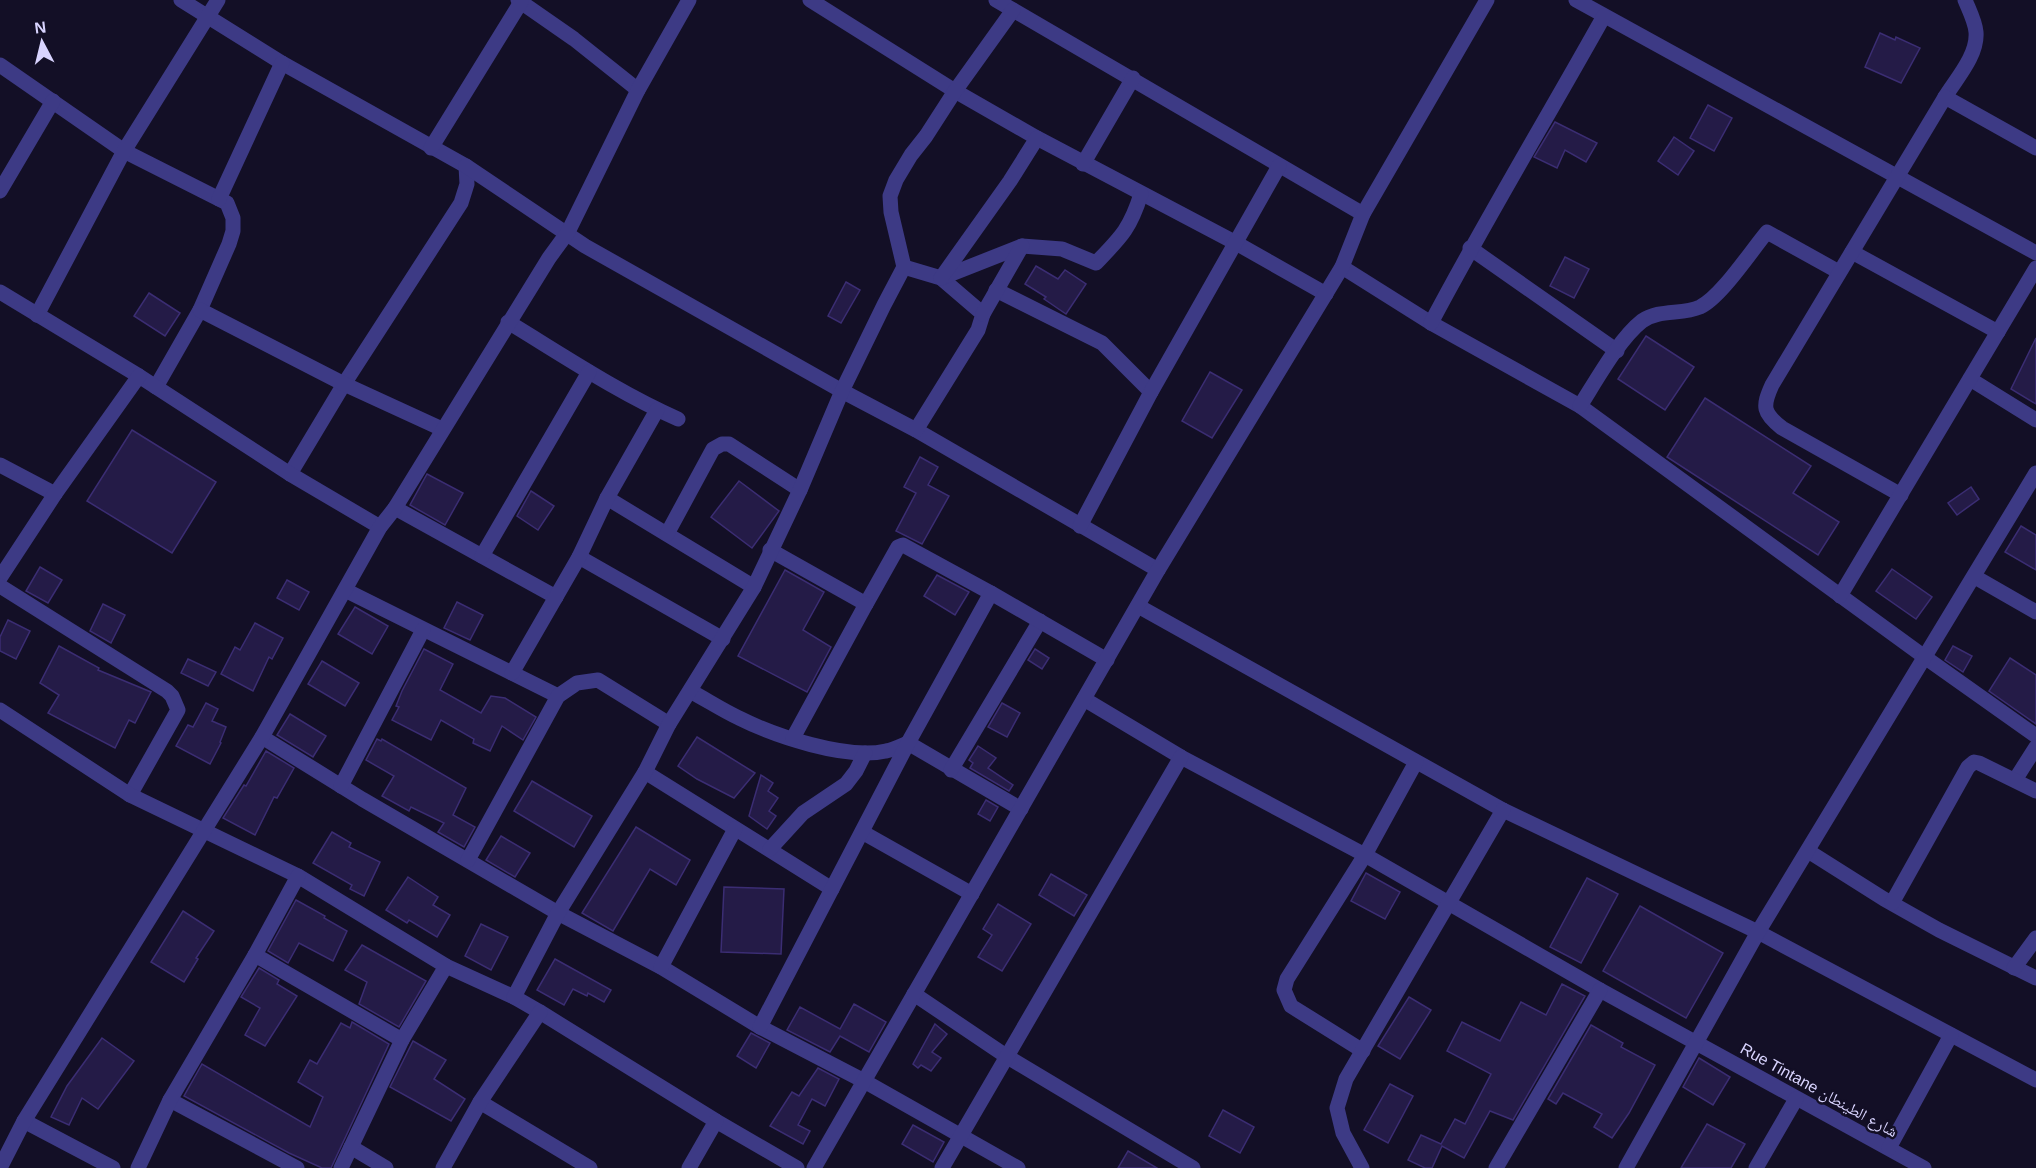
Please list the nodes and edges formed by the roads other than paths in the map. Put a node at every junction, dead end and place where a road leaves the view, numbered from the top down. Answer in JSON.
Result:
{"nodes":[{"id":1,"x":181,"y":0,"type":"edge"},
{"id":2,"x":218,"y":0,"type":"edge"},
{"id":3,"x":689,"y":0,"type":"edge"},
{"id":4,"x":996,"y":0,"type":"edge"},
{"id":5,"x":1487,"y":0,"type":"edge"},
{"id":6,"x":1576,"y":0,"type":"edge"},
{"id":7,"x":1965,"y":0,"type":"edge"},
{"id":8,"x":519,"y":1,"type":"edge"},
{"id":9,"x":815,"y":1,"type":"edge"},
{"id":10,"x":1013,"y":10,"type":"junction"},
{"id":11,"x":207,"y":16,"type":"junction"},
{"id":12,"x":1604,"y":16,"type":"junction"},
{"id":13,"x":282,"y":63,"type":"junction"},
{"id":14,"x":0,"y":65,"type":"edge"},
{"id":15,"x":1133,"y":78,"type":"junction"},
{"id":16,"x":638,"y":90,"type":"junction"},
{"id":17,"x":955,"y":91,"type":"junction"},
{"id":18,"x":1945,"y":97,"type":"junction"},
{"id":19,"x":53,"y":101,"type":"junction"},
{"id":20,"x":1037,"y":138,"type":"junction"},
{"id":21,"x":431,"y":148,"type":"junction"},
{"id":22,"x":2036,"y":148,"type":"edge"},
{"id":23,"x":124,"y":151,"type":"junction"},
{"id":24,"x":1083,"y":164,"type":"junction"},
{"id":25,"x":1279,"y":165,"type":"junction"},
{"id":26,"x":466,"y":166,"type":"junction"},
{"id":27,"x":1898,"y":177,"type":"junction"},
{"id":28,"x":0,"y":191,"type":"edge"},
{"id":29,"x":1141,"y":194,"type":"junction"},
{"id":30,"x":219,"y":199,"type":"junction"},
{"id":31,"x":1364,"y":214,"type":"junction"},
{"id":32,"x":568,"y":232,"type":"junction"},
{"id":33,"x":1236,"y":243,"type":"junction"},
{"id":34,"x":1022,"y":246,"type":"junction"},
{"id":35,"x":1470,"y":248,"type":"junction"},
{"id":36,"x":1852,"y":252,"type":"junction"},
{"id":37,"x":2036,"y":253,"type":"edge"},
{"id":38,"x":904,"y":267,"type":"junction"},
{"id":39,"x":1342,"y":267,"type":"junction"},
{"id":40,"x":2036,"y":268,"type":"edge"},
{"id":41,"x":1839,"y":272,"type":"junction"},
{"id":42,"x":941,"y":278,"type":"junction"},
{"id":43,"x":996,"y":290,"type":"junction"},
{"id":44,"x":0,"y":292,"type":"edge"},
{"id":45,"x":1326,"y":294,"type":"junction"},
{"id":46,"x":200,"y":310,"type":"junction"},
{"id":47,"x":983,"y":314,"type":"junction"},
{"id":48,"x":37,"y":315,"type":"junction"},
{"id":49,"x":508,"y":322,"type":"junction"},
{"id":50,"x":1431,"y":323,"type":"junction"},
{"id":51,"x":1998,"y":332,"type":"junction"},
{"id":52,"x":1617,"y":351,"type":"junction"},
{"id":53,"x":589,"y":372,"type":"junction"},
{"id":54,"x":139,"y":376,"type":"junction"},
{"id":55,"x":1970,"y":379,"type":"junction"},
{"id":56,"x":344,"y":384,"type":"junction"},
{"id":57,"x":156,"y":387,"type":"junction"},
{"id":58,"x":842,"y":391,"type":"junction"},
{"id":59,"x":1151,"y":392,"type":"junction"},
{"id":60,"x":1580,"y":406,"type":"junction"},
{"id":61,"x":657,"y":410,"type":"junction"},
{"id":62,"x":678,"y":420,"type":"dead end"},
{"id":63,"x":2036,"y":420,"type":"edge"},
{"id":64,"x":442,"y":429,"type":"junction"},
{"id":65,"x":916,"y":430,"type":"junction"},
{"id":66,"x":0,"y":465,"type":"edge"},
{"id":67,"x":2036,"y":473,"type":"edge"},
{"id":68,"x":290,"y":474,"type":"junction"},
{"id":69,"x":800,"y":490,"type":"junction"},
{"id":70,"x":55,"y":494,"type":"junction"},
{"id":71,"x":1901,"y":495,"type":"junction"},
{"id":72,"x":607,"y":498,"type":"junction"},
{"id":73,"x":394,"y":508,"type":"junction"},
{"id":74,"x":1080,"y":526,"type":"junction"},
{"id":75,"x":380,"y":527,"type":"junction"},
{"id":76,"x":667,"y":534,"type":"junction"},
{"id":77,"x":770,"y":550,"type":"junction"},
{"id":78,"x":482,"y":556,"type":"junction"},
{"id":79,"x":579,"y":557,"type":"junction"},
{"id":80,"x":1158,"y":570,"type":"junction"},
{"id":81,"x":1975,"y":577,"type":"junction"},
{"id":82,"x":0,"y":578,"type":"edge"},
{"id":83,"x":0,"y":586,"type":"edge"},
{"id":84,"x":754,"y":587,"type":"junction"},
{"id":85,"x":345,"y":590,"type":"junction"},
{"id":86,"x":991,"y":593,"type":"junction"},
{"id":87,"x":1840,"y":596,"type":"junction"},
{"id":88,"x":556,"y":597,"type":"junction"},
{"id":89,"x":867,"y":604,"type":"junction"},
{"id":90,"x":1138,"y":606,"type":"junction"},
{"id":91,"x":2036,"y":612,"type":"edge"},
{"id":92,"x":1040,"y":621,"type":"junction"},
{"id":93,"x":423,"y":630,"type":"junction"},
{"id":94,"x":723,"y":639,"type":"junction"},
{"id":95,"x":1926,"y":658,"type":"junction"},
{"id":96,"x":1107,"y":660,"type":"junction"},
{"id":97,"x":512,"y":673,"type":"junction"},
{"id":98,"x":690,"y":691,"type":"junction"},
{"id":99,"x":558,"y":696,"type":"junction"},
{"id":100,"x":1084,"y":699,"type":"junction"},
{"id":101,"x":0,"y":710,"type":"edge"},
{"id":102,"x":669,"y":724,"type":"junction"},
{"id":103,"x":2036,"y":736,"type":"edge"},
{"id":104,"x":262,"y":737,"type":"junction"},
{"id":105,"x":793,"y":738,"type":"junction"},
{"id":106,"x":908,"y":743,"type":"junction"},
{"id":107,"x":2036,"y":747,"type":"edge"},
{"id":108,"x":865,"y":753,"type":"junction"},
{"id":109,"x":1181,"y":757,"type":"junction"},
{"id":110,"x":1416,"y":762,"type":"junction"},
{"id":111,"x":951,"y":770,"type":"junction"},
{"id":112,"x":645,"y":772,"type":"junction"},
{"id":113,"x":2015,"y":780,"type":"junction"},
{"id":114,"x":340,"y":786,"type":"junction"},
{"id":115,"x":2036,"y":791,"type":"edge"},
{"id":116,"x":130,"y":795,"type":"junction"},
{"id":117,"x":1021,"y":809,"type":"junction"},
{"id":118,"x":1503,"y":810,"type":"junction"},
{"id":119,"x":735,"y":829,"type":"junction"},
{"id":120,"x":204,"y":830,"type":"junction"},
{"id":121,"x":862,"y":832,"type":"junction"},
{"id":122,"x":770,"y":849,"type":"junction"},
{"id":123,"x":1808,"y":851,"type":"junction"},
{"id":124,"x":1365,"y":855,"type":"junction"},
{"id":125,"x":468,"y":860,"type":"junction"},
{"id":126,"x":298,"y":876,"type":"junction"},
{"id":127,"x":832,"y":889,"type":"junction"},
{"id":128,"x":972,"y":894,"type":"junction"},
{"id":129,"x":1892,"y":903,"type":"junction"},
{"id":130,"x":1449,"y":904,"type":"junction"},
{"id":131,"x":558,"y":913,"type":"junction"},
{"id":132,"x":1758,"y":932,"type":"junction"},
{"id":133,"x":2036,"y":938,"type":"edge"},
{"id":134,"x":255,"y":955,"type":"junction"},
{"id":135,"x":446,"y":966,"type":"junction"},
{"id":136,"x":661,"y":967,"type":"junction"},
{"id":137,"x":2014,"y":968,"type":"junction"},
{"id":138,"x":2036,"y":978,"type":"edge"},
{"id":139,"x":1600,"y":990,"type":"junction"},
{"id":140,"x":914,"y":994,"type":"junction"},
{"id":141,"x":514,"y":998,"type":"junction"},
{"id":142,"x":540,"y":1012,"type":"junction"},
{"id":143,"x":760,"y":1027,"type":"junction"},
{"id":144,"x":1951,"y":1035,"type":"junction"},
{"id":145,"x":402,"y":1040,"type":"junction"},
{"id":146,"x":1697,"y":1044,"type":"junction"},
{"id":147,"x":1363,"y":1052,"type":"junction"},
{"id":148,"x":1006,"y":1056,"type":"junction"},
{"id":149,"x":2036,"y":1080,"type":"edge"},
{"id":150,"x":864,"y":1081,"type":"junction"},
{"id":151,"x":1796,"y":1099,"type":"junction"},
{"id":152,"x":170,"y":1100,"type":"junction"},
{"id":153,"x":480,"y":1102,"type":"junction"},
{"id":154,"x":24,"y":1120,"type":"junction"},
{"id":155,"x":716,"y":1121,"type":"junction"},
{"id":156,"x":962,"y":1135,"type":"junction"},
{"id":157,"x":351,"y":1148,"type":"junction"},
{"id":158,"x":1889,"y":1148,"type":"junction"},
{"id":159,"x":380,"y":1167,"type":"edge"},
{"id":160,"x":0,"y":1168,"type":"edge"},
{"id":161,"x":113,"y":1168,"type":"edge"},
{"id":162,"x":138,"y":1168,"type":"edge"},
{"id":163,"x":297,"y":1168,"type":"edge"},
{"id":164,"x":341,"y":1168,"type":"edge"},
{"id":165,"x":443,"y":1168,"type":"edge"},
{"id":166,"x":590,"y":1168,"type":"edge"},
{"id":167,"x":689,"y":1168,"type":"edge"},
{"id":168,"x":797,"y":1168,"type":"edge"},
{"id":169,"x":814,"y":1168,"type":"edge"},
{"id":170,"x":942,"y":1168,"type":"edge"},
{"id":171,"x":1018,"y":1168,"type":"edge"},
{"id":172,"x":1193,"y":1168,"type":"edge"},
{"id":173,"x":1362,"y":1168,"type":"edge"},
{"id":174,"x":1496,"y":1168,"type":"edge"},
{"id":175,"x":1626,"y":1168,"type":"edge"},
{"id":176,"x":1756,"y":1168,"type":"edge"},
{"id":177,"x":1924,"y":1168,"type":"edge"}],
"edges":[{"from":1,"to":11,"type":"street"},
{"from":2,"to":11,"type":"street"},
{"from":3,"to":16,"type":"street"},
{"from":4,"to":10,"type":"street"},
{"from":5,"to":31,"type":"street"},
{"from":6,"to":12,"type":"street"},
{"from":7,"to":18,"type":"street"},
{"from":8,"to":16,"type":"street"},
{"from":8,"to":21,"type":"street"},
{"from":9,"to":17,"type":"street"},
{"from":10,"to":15,"type":"street"},
{"from":10,"to":17,"type":"street"},
{"from":11,"to":13,"type":"street"},
{"from":11,"to":23,"type":"street"},
{"from":12,"to":27,"type":"street"},
{"from":12,"to":35,"type":"street"},
{"from":13,"to":21,"type":"street"},
{"from":13,"to":30,"type":"street"},
{"from":14,"to":19,"type":"street"},
{"from":15,"to":24,"type":"street"},
{"from":15,"to":25,"type":"street"},
{"from":16,"to":32,"type":"street"},
{"from":17,"to":20,"type":"street"},
{"from":17,"to":38,"type":"street"},
{"from":18,"to":22,"type":"street"},
{"from":18,"to":27,"type":"street"},
{"from":19,"to":23,"type":"street"},
{"from":19,"to":28,"type":"street"},
{"from":20,"to":24,"type":"street"},
{"from":20,"to":42,"type":"street"},
{"from":21,"to":26,"type":"street"},
{"from":23,"to":30,"type":"street"},
{"from":23,"to":48,"type":"street"},
{"from":24,"to":29,"type":"street"},
{"from":25,"to":31,"type":"street"},
{"from":25,"to":33,"type":"street"},
{"from":26,"to":32,"type":"street"},
{"from":26,"to":56,"type":"street"},
{"from":27,"to":36,"type":"street"},
{"from":27,"to":37,"type":"street"},
{"from":29,"to":33,"type":"street"},
{"from":29,"to":34,"type":"street"},
{"from":30,"to":46,"type":"street"},
{"from":31,"to":39,"type":"street"},
{"from":32,"to":49,"type":"street"},
{"from":32,"to":58,"type":"street"},
{"from":33,"to":45,"type":"street"},
{"from":33,"to":59,"type":"street"},
{"from":34,"to":42,"type":"street"},
{"from":34,"to":43,"type":"street"},
{"from":35,"to":50,"type":"street"},
{"from":35,"to":52,"type":"street"},
{"from":36,"to":41,"type":"street"},
{"from":36,"to":51,"type":"street"},
{"from":38,"to":42,"type":"street"},
{"from":38,"to":58,"type":"street"},
{"from":39,"to":45,"type":"street"},
{"from":39,"to":50,"type":"street"},
{"from":40,"to":51,"type":"street"},
{"from":41,"to":52,"type":"street"},
{"from":41,"to":71,"type":"street"},
{"from":42,"to":47,"type":"street"},
{"from":43,"to":47,"type":"street"},
{"from":43,"to":59,"type":"street"},
{"from":44,"to":48,"type":"street"},
{"from":45,"to":80,"type":"street"},
{"from":46,"to":56,"type":"street"},
{"from":46,"to":57,"type":"street"},
{"from":47,"to":65,"type":"street"},
{"from":48,"to":54,"type":"street"},
{"from":49,"to":53,"type":"street"},
{"from":49,"to":64,"type":"street"},
{"from":50,"to":60,"type":"street"},
{"from":51,"to":55,"type":"street"},
{"from":52,"to":60,"type":"street"},
{"from":53,"to":61,"type":"street"},
{"from":53,"to":78,"type":"street"},
{"from":54,"to":57,"type":"street"},
{"from":54,"to":70,"type":"street"},
{"from":55,"to":63,"type":"street"},
{"from":55,"to":71,"type":"street"},
{"from":56,"to":64,"type":"street"},
{"from":56,"to":68,"type":"street"},
{"from":57,"to":68,"type":"street"},
{"from":58,"to":65,"type":"street"},
{"from":58,"to":69,"type":"street"},
{"from":59,"to":74,"type":"street"},
{"from":60,"to":87,"type":"street"},
{"from":61,"to":62,"type":"street"},
{"from":61,"to":72,"type":"street"},
{"from":64,"to":73,"type":"street"},
{"from":65,"to":74,"type":"street"},
{"from":66,"to":70,"type":"street"},
{"from":67,"to":81,"type":"street"},
{"from":68,"to":75,"type":"street"},
{"from":69,"to":76,"type":"street"},
{"from":69,"to":77,"type":"street"},
{"from":70,"to":82,"type":"street"},
{"from":71,"to":87,"type":"street"},
{"from":72,"to":76,"type":"street"},
{"from":72,"to":79,"type":"street"},
{"from":73,"to":75,"type":"street"},
{"from":73,"to":78,"type":"street"},
{"from":74,"to":80,"type":"street"},
{"from":75,"to":85,"type":"street"},
{"from":76,"to":84,"type":"street"},
{"from":77,"to":84,"type":"street"},
{"from":77,"to":89,"type":"street"},
{"from":78,"to":88,"type":"street"},
{"from":79,"to":88,"type":"street"},
{"from":79,"to":94,"type":"street"},
{"from":80,"to":90,"type":"street"},
{"from":81,"to":91,"type":"street"},
{"from":81,"to":95,"type":"street"},
{"from":83,"to":116,"type":"street"},
{"from":84,"to":94,"type":"street"},
{"from":85,"to":93,"type":"street"},
{"from":85,"to":104,"type":"street"},
{"from":86,"to":89,"type":"street"},
{"from":86,"to":92,"type":"street"},
{"from":86,"to":106,"type":"street"},
{"from":87,"to":95,"type":"street"},
{"from":88,"to":97,"type":"street"},
{"from":89,"to":105,"type":"street"},
{"from":90,"to":96,"type":"street"},
{"from":90,"to":110,"type":"street"},
{"from":92,"to":96,"type":"street"},
{"from":92,"to":111,"type":"street"},
{"from":93,"to":97,"type":"street"},
{"from":93,"to":114,"type":"street"},
{"from":94,"to":98,"type":"street"},
{"from":95,"to":103,"type":"street"},
{"from":95,"to":123,"type":"street"},
{"from":96,"to":100,"type":"street"},
{"from":97,"to":99,"type":"street"},
{"from":98,"to":102,"type":"street"},
{"from":98,"to":105,"type":"street"},
{"from":99,"to":102,"type":"street"},
{"from":99,"to":125,"type":"street"},
{"from":100,"to":109,"type":"street","name":"Rue Tintane شارع الطينطان"},
{"from":100,"to":117,"type":"street"},
{"from":101,"to":116,"type":"street"},
{"from":102,"to":112,"type":"street"},
{"from":104,"to":114,"type":"street"},
{"from":104,"to":120,"type":"street"},
{"from":105,"to":108,"type":"street"},
{"from":106,"to":108,"type":"street"},
{"from":106,"to":111,"type":"street"},
{"from":106,"to":121,"type":"street"},
{"from":107,"to":113,"type":"street"},
{"from":108,"to":122,"type":"street"},
{"from":109,"to":124,"type":"street","name":"Rue Tintane شارع الطينطان"},
{"from":109,"to":148,"type":"street"},
{"from":110,"to":118,"type":"street"},
{"from":110,"to":124,"type":"street"},
{"from":111,"to":117,"type":"street"},
{"from":112,"to":119,"type":"street"},
{"from":112,"to":131,"type":"street"},
{"from":113,"to":115,"type":"street"},
{"from":113,"to":129,"type":"street"},
{"from":114,"to":125,"type":"street"},
{"from":116,"to":120,"type":"street"},
{"from":117,"to":128,"type":"street"},
{"from":118,"to":130,"type":"street"},
{"from":118,"to":132,"type":"street"},
{"from":119,"to":122,"type":"street"},
{"from":119,"to":136,"type":"street"},
{"from":120,"to":126,"type":"street"},
{"from":120,"to":154,"type":"street"},
{"from":121,"to":127,"type":"street"},
{"from":121,"to":128,"type":"street"},
{"from":122,"to":127,"type":"street"},
{"from":123,"to":129,"type":"street"},
{"from":123,"to":132,"type":"street"},
{"from":124,"to":130,"type":"street","name":"Rue Tintane شارع الطينطان"},
{"from":124,"to":147,"type":"street"},
{"from":125,"to":131,"type":"street"},
{"from":126,"to":134,"type":"street"},
{"from":126,"to":135,"type":"street"},
{"from":127,"to":143,"type":"street"},
{"from":128,"to":140,"type":"street"},
{"from":129,"to":137,"type":"street"},
{"from":130,"to":139,"type":"street","name":"Rue Tintane شارع الطينطان"},
{"from":130,"to":147,"type":"street"},
{"from":131,"to":136,"type":"street"},
{"from":131,"to":141,"type":"street"},
{"from":132,"to":144,"type":"street"},
{"from":132,"to":146,"type":"street"},
{"from":133,"to":137,"type":"street"},
{"from":134,"to":145,"type":"street"},
{"from":134,"to":152,"type":"street"},
{"from":135,"to":141,"type":"street"},
{"from":135,"to":145,"type":"street"},
{"from":136,"to":143,"type":"street"},
{"from":137,"to":138,"type":"street"},
{"from":139,"to":146,"type":"street","name":"Rue Tintane شارع الطينطان"},
{"from":139,"to":174,"type":"street"},
{"from":140,"to":148,"type":"street"},
{"from":140,"to":150,"type":"street"},
{"from":141,"to":142,"type":"street"},
{"from":142,"to":153,"type":"street"},
{"from":142,"to":155,"type":"street"},
{"from":143,"to":150,"type":"street"},
{"from":144,"to":149,"type":"street"},
{"from":144,"to":158,"type":"street"},
{"from":145,"to":157,"type":"street"},
{"from":146,"to":151,"type":"street","name":"Rue Tintane شارع الطينطان"},
{"from":146,"to":175,"type":"street"},
{"from":147,"to":173,"type":"street"},
{"from":148,"to":156,"type":"street"},
{"from":148,"to":172,"type":"street"},
{"from":150,"to":156,"type":"street"},
{"from":150,"to":169,"type":"street"},
{"from":151,"to":158,"type":"street","name":"Rue Tintane شارع الطينطان"},
{"from":151,"to":176,"type":"street"},
{"from":152,"to":162,"type":"street"},
{"from":152,"to":163,"type":"street"},
{"from":153,"to":165,"type":"street"},
{"from":153,"to":166,"type":"street"},
{"from":154,"to":160,"type":"street"},
{"from":154,"to":161,"type":"street"},
{"from":155,"to":167,"type":"street"},
{"from":155,"to":168,"type":"street"},
{"from":156,"to":170,"type":"street"},
{"from":156,"to":171,"type":"street"},
{"from":157,"to":159,"type":"street"},
{"from":157,"to":164,"type":"street"},
{"from":158,"to":177,"type":"street","name":"Rue Tintane شارع الطينطان"}]}
